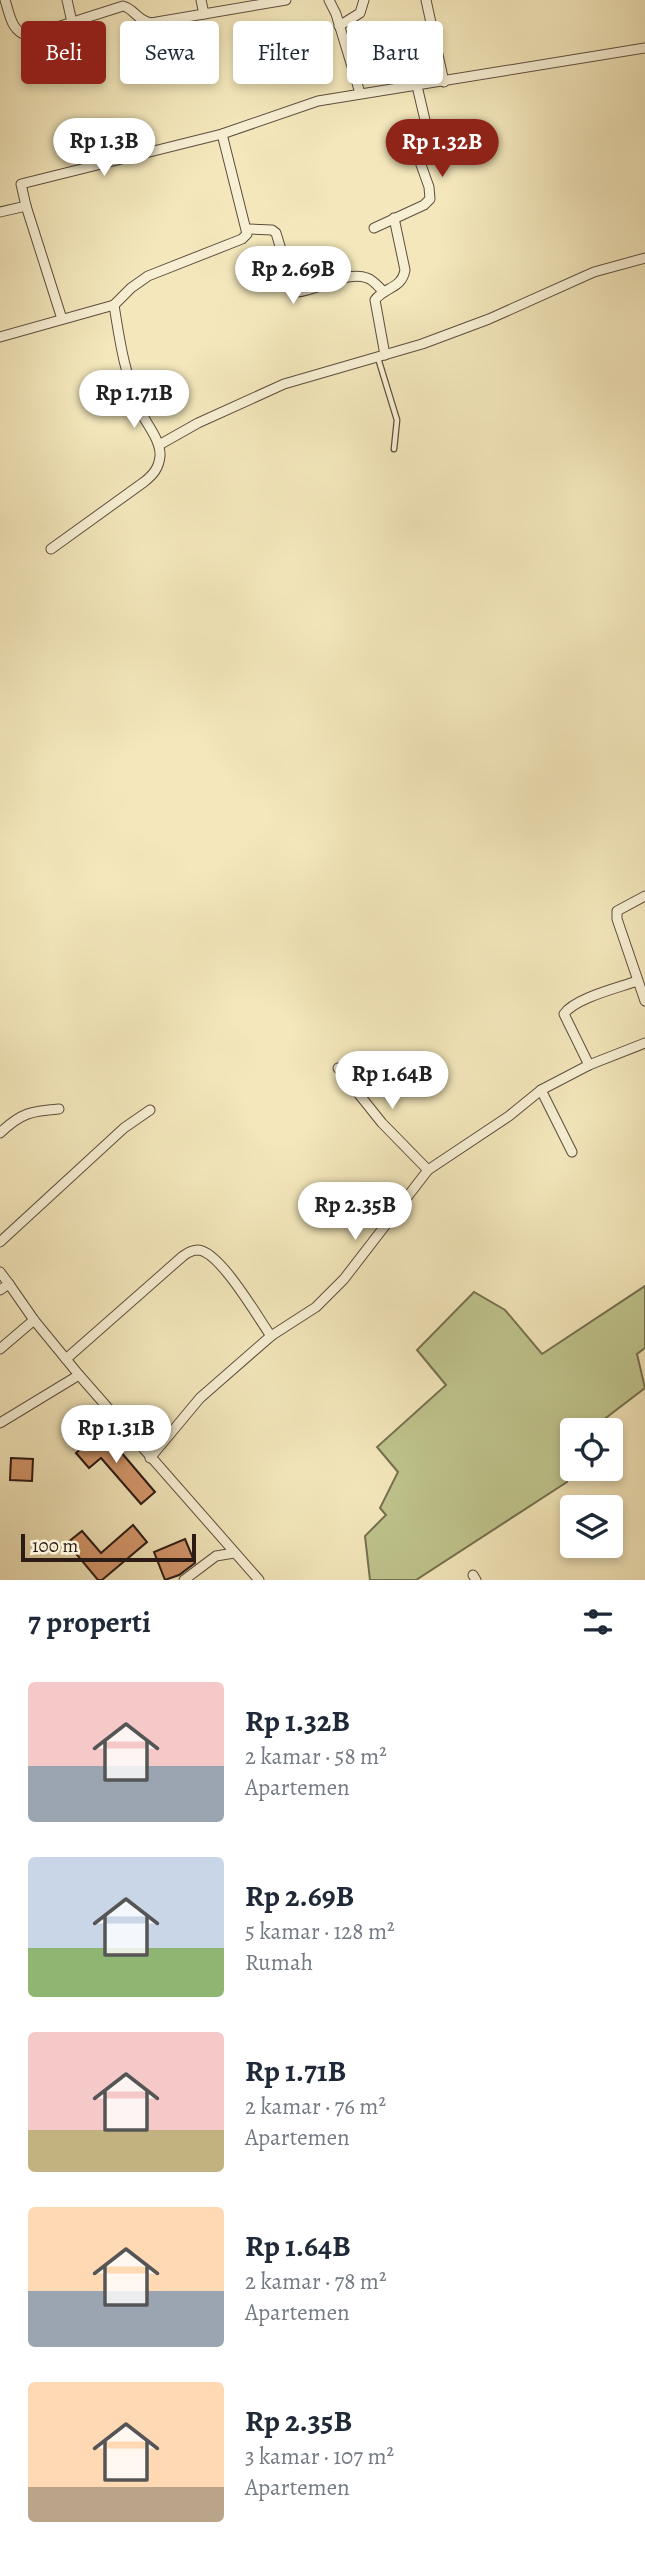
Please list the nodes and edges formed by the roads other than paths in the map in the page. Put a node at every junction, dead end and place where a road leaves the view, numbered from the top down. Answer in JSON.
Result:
{"nodes":[{"id":1,"x":5,"y":0,"type":"edge"},
{"id":2,"x":67,"y":0,"type":"edge"},
{"id":3,"x":201,"y":0,"type":"edge"},
{"id":4,"x":286,"y":0,"type":"edge"},
{"id":5,"x":329,"y":0,"type":"edge"},
{"id":6,"x":364,"y":0,"type":"edge"},
{"id":7,"x":426,"y":0,"type":"edge"},
{"id":8,"x":204,"y":14,"type":"junction"},
{"id":9,"x":72,"y":21,"type":"edge"},
{"id":10,"x":75,"y":21,"type":"edge"},
{"id":11,"x":339,"y":26,"type":"junction"},
{"id":12,"x":21,"y":33,"type":"edge"},
{"id":13,"x":645,"y":48,"type":"edge"},
{"id":14,"x":444,"y":82,"type":"junction"},
{"id":15,"x":417,"y":86,"type":"junction"},
{"id":16,"x":360,"y":93,"type":"junction"},
{"id":17,"x":222,"y":134,"type":"junction"},
{"id":18,"x":26,"y":206,"type":"junction"},
{"id":19,"x":0,"y":212,"type":"edge"},
{"id":20,"x":394,"y":218,"type":"junction"},
{"id":21,"x":374,"y":228,"type":"dead end"},
{"id":22,"x":248,"y":229,"type":"junction"},
{"id":23,"x":645,"y":258,"type":"edge"},
{"id":24,"x":384,"y":292,"type":"junction"},
{"id":25,"x":114,"y":305,"type":"junction"},
{"id":26,"x":62,"y":319,"type":"junction"},
{"id":27,"x":0,"y":337,"type":"edge"},
{"id":28,"x":381,"y":356,"type":"junction"},
{"id":29,"x":159,"y":445,"type":"junction"},
{"id":30,"x":394,"y":449,"type":"dead end"},
{"id":31,"x":51,"y":549,"type":"dead end"},
{"id":32,"x":645,"y":896,"type":"edge"},
{"id":33,"x":637,"y":981,"type":"junction"},
{"id":34,"x":645,"y":1001,"type":"edge"},
{"id":35,"x":645,"y":1044,"type":"edge"},
{"id":36,"x":589,"y":1065,"type":"junction"},
{"id":37,"x":338,"y":1068,"type":"dead end"},
{"id":38,"x":541,"y":1090,"type":"junction"},
{"id":39,"x":59,"y":1109,"type":"dead end"},
{"id":40,"x":150,"y":1110,"type":"dead end"},
{"id":41,"x":0,"y":1133,"type":"edge"},
{"id":42,"x":572,"y":1152,"type":"dead end"},
{"id":43,"x":428,"y":1170,"type":"junction"},
{"id":44,"x":0,"y":1242,"type":"edge"},
{"id":45,"x":0,"y":1272,"type":"edge"},
{"id":46,"x":9,"y":1284,"type":"junction"},
{"id":47,"x":0,"y":1290,"type":"edge"},
{"id":48,"x":34,"y":1320,"type":"junction"},
{"id":49,"x":271,"y":1336,"type":"junction"},
{"id":50,"x":0,"y":1349,"type":"edge"},
{"id":51,"x":66,"y":1359,"type":"junction"},
{"id":52,"x":79,"y":1375,"type":"junction"},
{"id":53,"x":0,"y":1423,"type":"edge"},
{"id":54,"x":150,"y":1458,"type":"junction"},
{"id":55,"x":234,"y":1553,"type":"junction"},
{"id":56,"x":184,"y":1580,"type":"edge"},
{"id":57,"x":257,"y":1580,"type":"edge"}],
"edges":[{"from":1,"to":12,"type":"street"},
{"from":2,"to":9,"type":"street"},
{"from":3,"to":8,"type":"street"},
{"from":4,"to":8,"type":"street"},
{"from":5,"to":11,"type":"street"},
{"from":6,"to":11,"type":"street"},
{"from":7,"to":14,"type":"street"},
{"from":8,"to":10,"type":"street"},
{"from":11,"to":16,"type":"street"},
{"from":13,"to":14,"type":"street"},
{"from":14,"to":15,"type":"street"},
{"from":15,"to":16,"type":"street"},
{"from":15,"to":20,"type":"street"},
{"from":16,"to":17,"type":"street"},
{"from":17,"to":18,"type":"street"},
{"from":17,"to":22,"type":"street"},
{"from":18,"to":19,"type":"street"},
{"from":18,"to":26,"type":"street"},
{"from":20,"to":21,"type":"street"},
{"from":20,"to":24,"type":"street"},
{"from":22,"to":24,"type":"street"},
{"from":22,"to":25,"type":"street"},
{"from":23,"to":28,"type":"street"},
{"from":24,"to":28,"type":"street"},
{"from":25,"to":26,"type":"street"},
{"from":25,"to":29,"type":"street"},
{"from":26,"to":27,"type":"street"},
{"from":28,"to":29,"type":"street"},
{"from":28,"to":30,"type":"lane"},
{"from":29,"to":31,"type":"street"},
{"from":32,"to":33,"type":"street"},
{"from":33,"to":34,"type":"street"},
{"from":33,"to":36,"type":"street"},
{"from":35,"to":36,"type":"street"},
{"from":36,"to":38,"type":"street"},
{"from":37,"to":43,"type":"street"},
{"from":38,"to":42,"type":"street"},
{"from":38,"to":43,"type":"street"},
{"from":39,"to":41,"type":"street"},
{"from":40,"to":44,"type":"street"},
{"from":43,"to":49,"type":"street"},
{"from":45,"to":46,"type":"street"},
{"from":46,"to":47,"type":"street"},
{"from":46,"to":48,"type":"street"},
{"from":48,"to":50,"type":"street"},
{"from":48,"to":51,"type":"street"},
{"from":49,"to":51,"type":"street"},
{"from":49,"to":54,"type":"street"},
{"from":51,"to":52,"type":"street"},
{"from":52,"to":53,"type":"street"},
{"from":52,"to":54,"type":"street"},
{"from":54,"to":55,"type":"street"},
{"from":55,"to":56,"type":"street"},
{"from":55,"to":57,"type":"street"}]}
